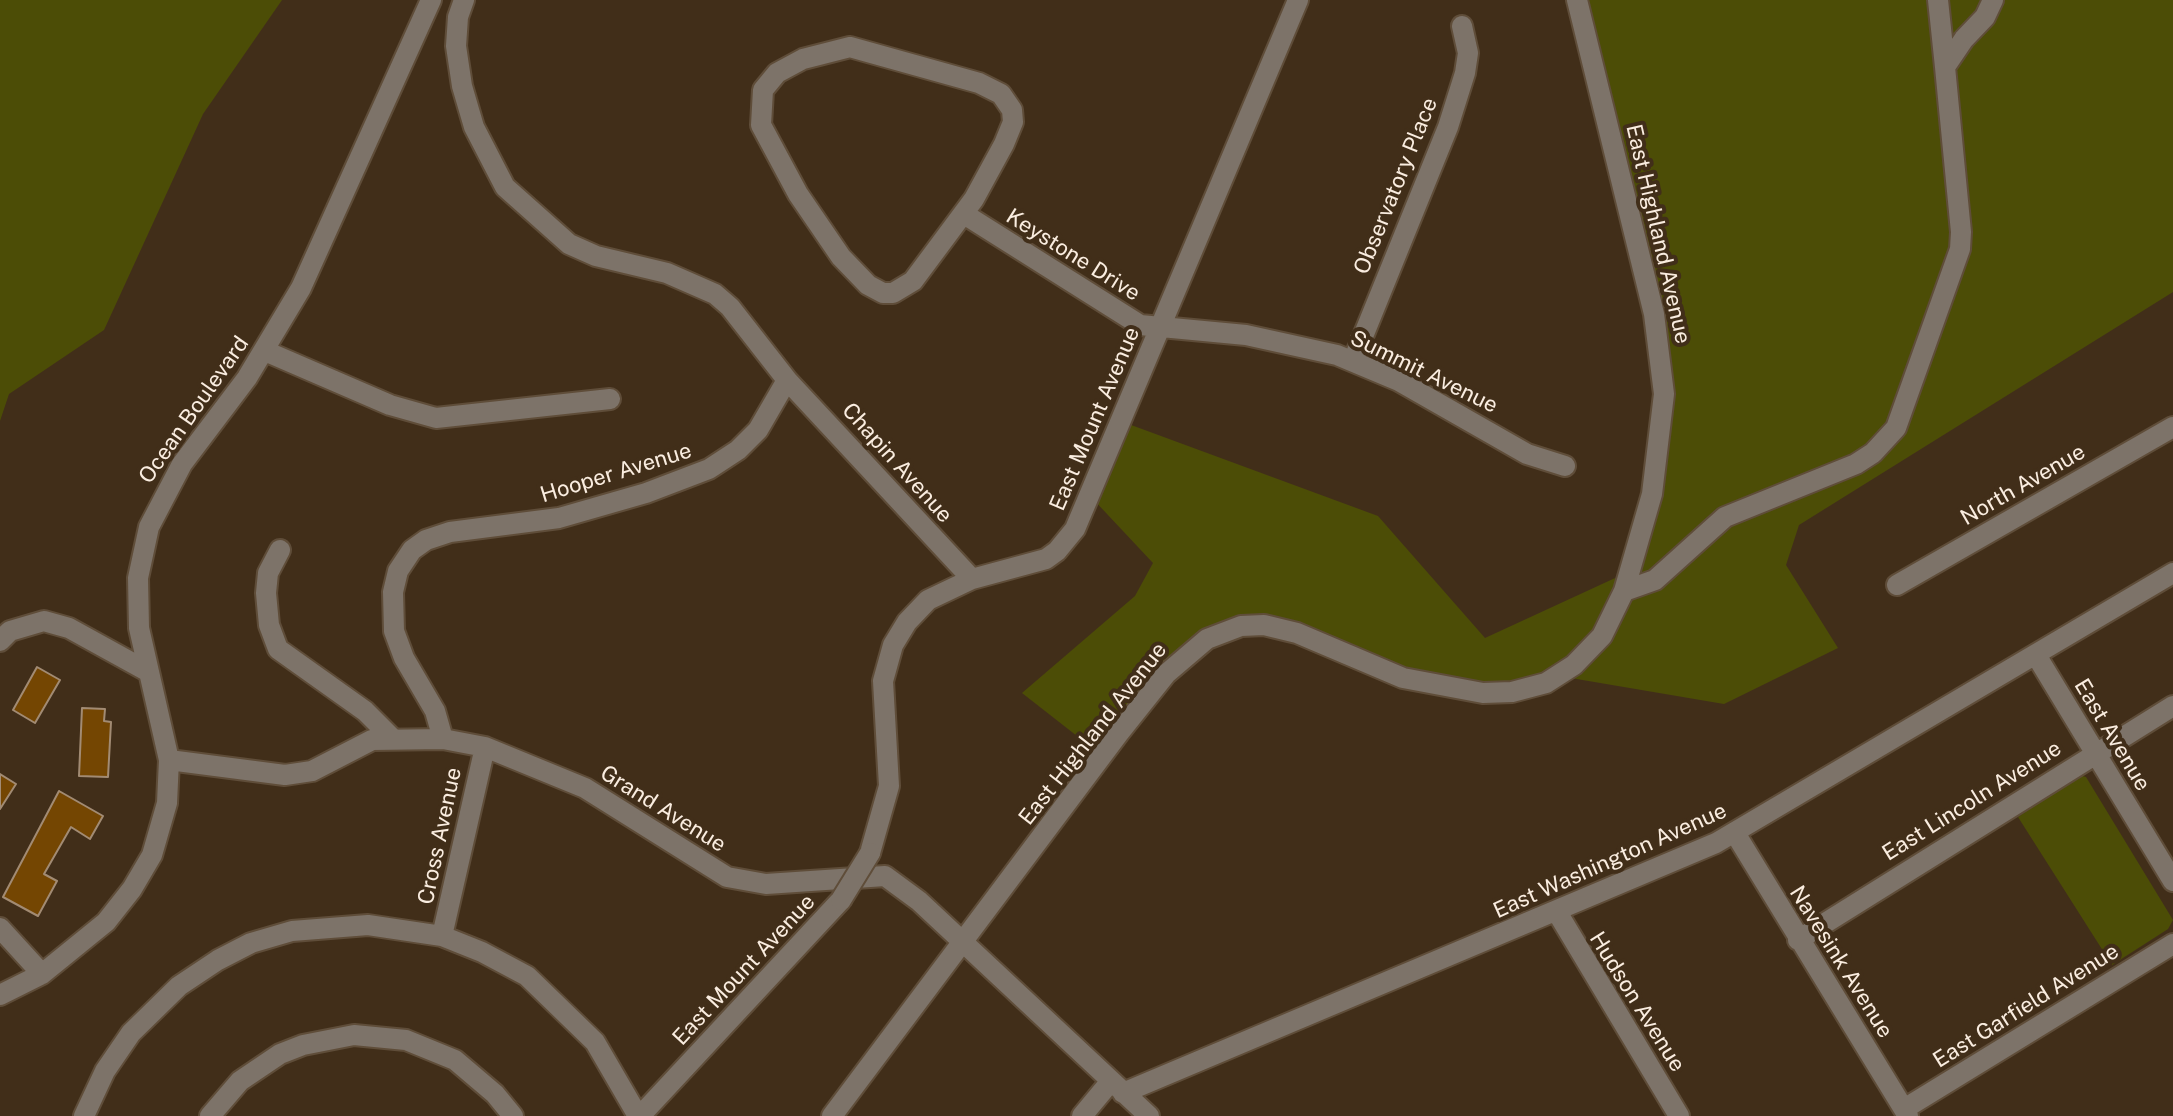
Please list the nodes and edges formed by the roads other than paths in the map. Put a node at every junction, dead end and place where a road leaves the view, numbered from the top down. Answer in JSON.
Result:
{"nodes":[{"id":1,"x":431,"y":0,"type":"edge"},
{"id":2,"x":464,"y":0,"type":"edge"},
{"id":3,"x":1298,"y":0,"type":"edge"},
{"id":4,"x":1577,"y":0,"type":"edge"},
{"id":5,"x":1938,"y":0,"type":"edge"},
{"id":6,"x":1993,"y":0,"type":"edge"},
{"id":7,"x":1462,"y":26,"type":"dead end"},
{"id":8,"x":1945,"y":67,"type":"junction"},
{"id":9,"x":964,"y":214,"type":"junction"},
{"id":10,"x":1160,"y":329,"type":"junction"},
{"id":11,"x":265,"y":351,"type":"junction"},
{"id":12,"x":1353,"y":361,"type":"junction"},
{"id":13,"x":787,"y":380,"type":"junction"},
{"id":14,"x":610,"y":399,"type":"dead end"},
{"id":15,"x":2173,"y":427,"type":"edge"},
{"id":16,"x":1565,"y":466,"type":"dead end"},
{"id":17,"x":280,"y":550,"type":"dead end"},
{"id":18,"x":2173,"y":573,"type":"edge"},
{"id":19,"x":972,"y":579,"type":"junction"},
{"id":20,"x":1897,"y":585,"type":"dead end"},
{"id":21,"x":1624,"y":591,"type":"junction"},
{"id":22,"x":0,"y":641,"type":"edge"},
{"id":23,"x":2036,"y":655,"type":"junction"},
{"id":24,"x":147,"y":671,"type":"junction"},
{"id":25,"x":2173,"y":706,"type":"edge"},
{"id":26,"x":392,"y":738,"type":"junction"},
{"id":27,"x":443,"y":739,"type":"junction"},
{"id":28,"x":485,"y":747,"type":"junction"},
{"id":29,"x":2095,"y":754,"type":"junction"},
{"id":30,"x":169,"y":760,"type":"junction"},
{"id":31,"x":1735,"y":833,"type":"junction"},
{"id":32,"x":2173,"y":881,"type":"edge"},
{"id":33,"x":1557,"y":912,"type":"junction"},
{"id":34,"x":0,"y":928,"type":"edge"},
{"id":35,"x":442,"y":936,"type":"junction"},
{"id":36,"x":1798,"y":940,"type":"junction"},
{"id":37,"x":964,"y":942,"type":"junction"},
{"id":38,"x":2173,"y":944,"type":"edge"},
{"id":39,"x":42,"y":974,"type":"junction"},
{"id":40,"x":1,"y":998,"type":"edge"},
{"id":41,"x":1117,"y":1087,"type":"junction"},
{"id":42,"x":1906,"y":1112,"type":"edge"},
{"id":43,"x":84,"y":1116,"type":"edge"},
{"id":44,"x":210,"y":1116,"type":"edge"},
{"id":45,"x":513,"y":1116,"type":"edge"},
{"id":46,"x":639,"y":1116,"type":"edge"},
{"id":47,"x":832,"y":1116,"type":"edge"},
{"id":48,"x":1082,"y":1116,"type":"edge"},
{"id":49,"x":1149,"y":1116,"type":"edge"},
{"id":50,"x":1679,"y":1116,"type":"edge"}],
"edges":[{"from":1,"to":11,"type":"street","name":"Ocean Boulevard"},
{"from":2,"to":13,"type":"street"},
{"from":3,"to":10,"type":"street","name":"East Mount Avenue"},
{"from":4,"to":21,"type":"street","name":"East Highland Avenue"},
{"from":5,"to":8,"type":"street"},
{"from":6,"to":8,"type":"street"},
{"from":7,"to":12,"type":"street","name":"Observatory Place"},
{"from":8,"to":21,"type":"street"},
{"from":9,"to":9,"type":"street"},
{"from":9,"to":10,"type":"street","name":"Keystone Drive"},
{"from":10,"to":12,"type":"street","name":"Summit Avenue"},
{"from":10,"to":19,"type":"street","name":"East Mount Avenue"},
{"from":11,"to":14,"type":"street"},
{"from":11,"to":24,"type":"street","name":"Ocean Boulevard"},
{"from":12,"to":16,"type":"street","name":"Summit Avenue"},
{"from":13,"to":19,"type":"street","name":"Chapin Avenue"},
{"from":13,"to":27,"type":"street","name":"Hooper Avenue"},
{"from":15,"to":20,"type":"street","name":"North Avenue"},
{"from":17,"to":26,"type":"street"},
{"from":18,"to":23,"type":"street","name":"East Washington Avenue"},
{"from":19,"to":46,"type":"street","name":"East Mount Avenue","bridge":true},
{"from":21,"to":37,"type":"street","name":"East Highland Avenue"},
{"from":22,"to":24,"type":"street"},
{"from":23,"to":29,"type":"street","name":"East Avenue"},
{"from":23,"to":31,"type":"street","name":"East Washington Avenue"},
{"from":24,"to":30,"type":"street","name":"Ocean Boulevard"},
{"from":25,"to":29,"type":"street","name":"East Lincoln Avenue"},
{"from":26,"to":27,"type":"street","name":"Grand Avenue"},
{"from":26,"to":30,"type":"street","name":"Grand Avenue"},
{"from":27,"to":28,"type":"street","name":"Grand Avenue"},
{"from":28,"to":35,"type":"street","name":"Cross Avenue"},
{"from":28,"to":37,"type":"street","name":"Grand Avenue"},
{"from":29,"to":32,"type":"street","name":"East Avenue"},
{"from":29,"to":36,"type":"street","name":"East Lincoln Avenue"},
{"from":30,"to":39,"type":"street","name":"Ocean Boulevard"},
{"from":31,"to":33,"type":"street","name":"East Washington Avenue"},
{"from":31,"to":36,"type":"street","name":"Navesink Avenue"},
{"from":33,"to":41,"type":"street","name":"East Washington Avenue"},
{"from":33,"to":50,"type":"street","name":"Hudson Avenue"},
{"from":34,"to":39,"type":"street"},
{"from":35,"to":43,"type":"street"},
{"from":35,"to":46,"type":"street"},
{"from":36,"to":42,"type":"street","name":"Navesink Avenue"},
{"from":37,"to":41,"type":"street","name":"Grand Avenue"},
{"from":37,"to":47,"type":"street","name":"East Highland Avenue"},
{"from":38,"to":42,"type":"street","name":"East Garfield Avenue"},
{"from":39,"to":40,"type":"street","name":"Ocean Boulevard"},
{"from":41,"to":48,"type":"street","name":"East Washington Avenue"},
{"from":41,"to":49,"type":"street","name":"Grand Avenue"},
{"from":44,"to":45,"type":"street"}]}
